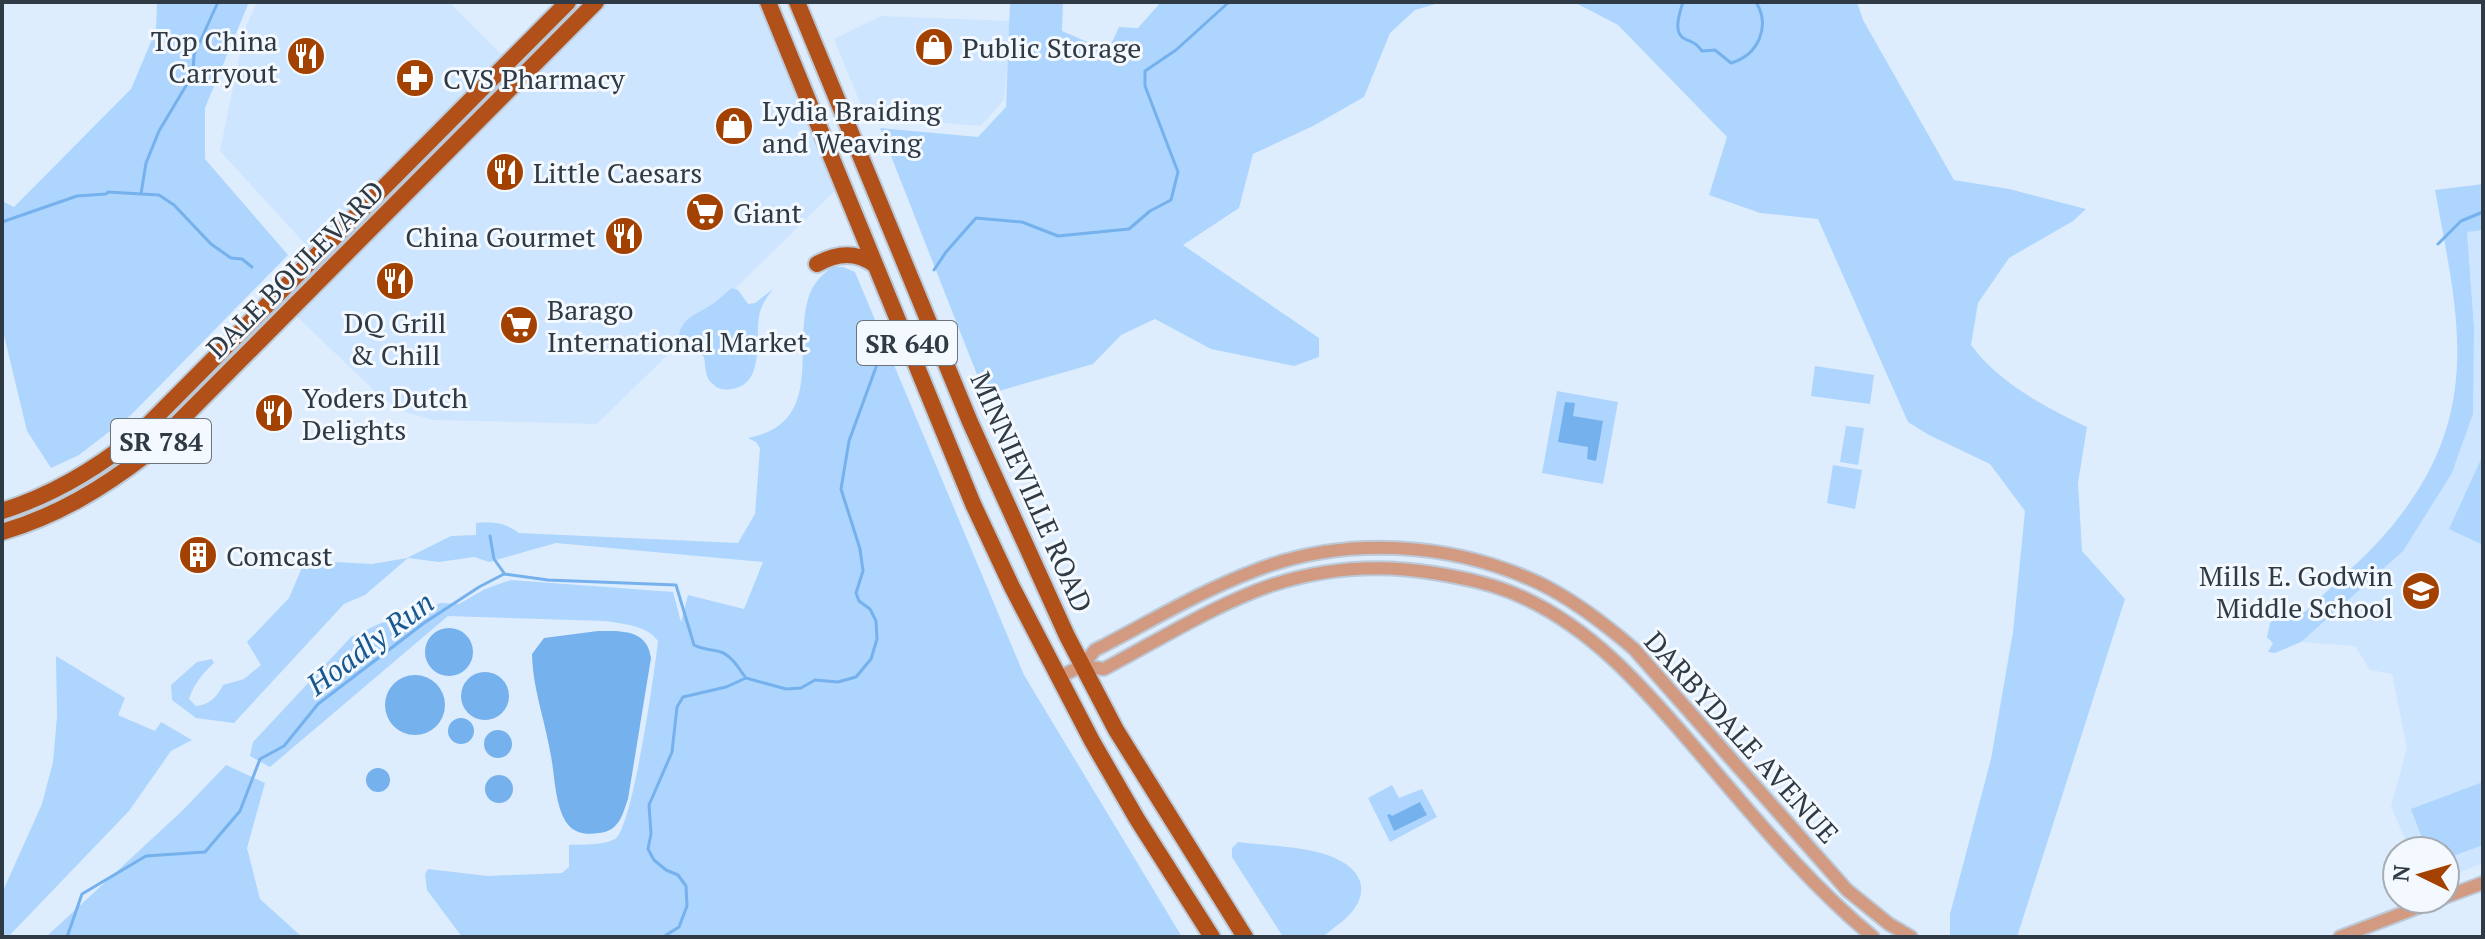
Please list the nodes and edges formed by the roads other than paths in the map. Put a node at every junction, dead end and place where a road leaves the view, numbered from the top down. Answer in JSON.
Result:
{"nodes":[{"id":1,"x":568,"y":2,"type":"edge"},
{"id":2,"x":596,"y":2,"type":"edge"},
{"id":3,"x":768,"y":2,"type":"edge"},
{"id":4,"x":797,"y":2,"type":"edge"},
{"id":5,"x":817,"y":264,"type":"dead end"},
{"id":6,"x":875,"y":265,"type":"junction"},
{"id":7,"x":2,"y":511,"type":"edge"},
{"id":8,"x":2,"y":532,"type":"edge"},
{"id":9,"x":1082,"y":666,"type":"junction"},
{"id":10,"x":1059,"y":677,"type":"junction"},
{"id":11,"x":2483,"y":883,"type":"edge"},
{"id":12,"x":2461,"y":891,"type":"edge"},
{"id":13,"x":2398,"y":915,"type":"edge"},
{"id":14,"x":1212,"y":937,"type":"edge"},
{"id":15,"x":1245,"y":937,"type":"edge"},
{"id":16,"x":1873,"y":937,"type":"edge"},
{"id":17,"x":1911,"y":937,"type":"edge"},
{"id":18,"x":2340,"y":937,"type":"edge"}],
"edges":[{"from":1,"to":7,"type":"main road","name":"DALE BOULEVARD","number":"SR 784"},
{"from":2,"to":8,"type":"main road","name":"DALE BOULEVARD","number":"SR 784"},
{"from":3,"to":6,"type":"main road","name":"MINNIEVILLE ROAD","number":"SR 640"},
{"from":4,"to":9,"type":"main road","name":"MINNIEVILLE ROAD","number":"SR 640"},
{"from":5,"to":6,"type":"main road"},
{"from":6,"to":10,"type":"main road","name":"MINNIEVILLE ROAD","number":"SR 640"},
{"from":9,"to":10,"type":"street","name":"DARBYDALE AVENUE"},
{"from":9,"to":15,"type":"main road","name":"MINNIEVILLE ROAD","number":"SR 640"},
{"from":9,"to":16,"type":"street","name":"DARBYDALE AVENUE"},
{"from":9,"to":17,"type":"street","name":"DARBYDALE AVENUE"},
{"from":10,"to":14,"type":"main road","name":"MINNIEVILLE ROAD","number":"SR 640"},
{"from":11,"to":12,"type":"street"},
{"from":13,"to":18,"type":"street"}]}
